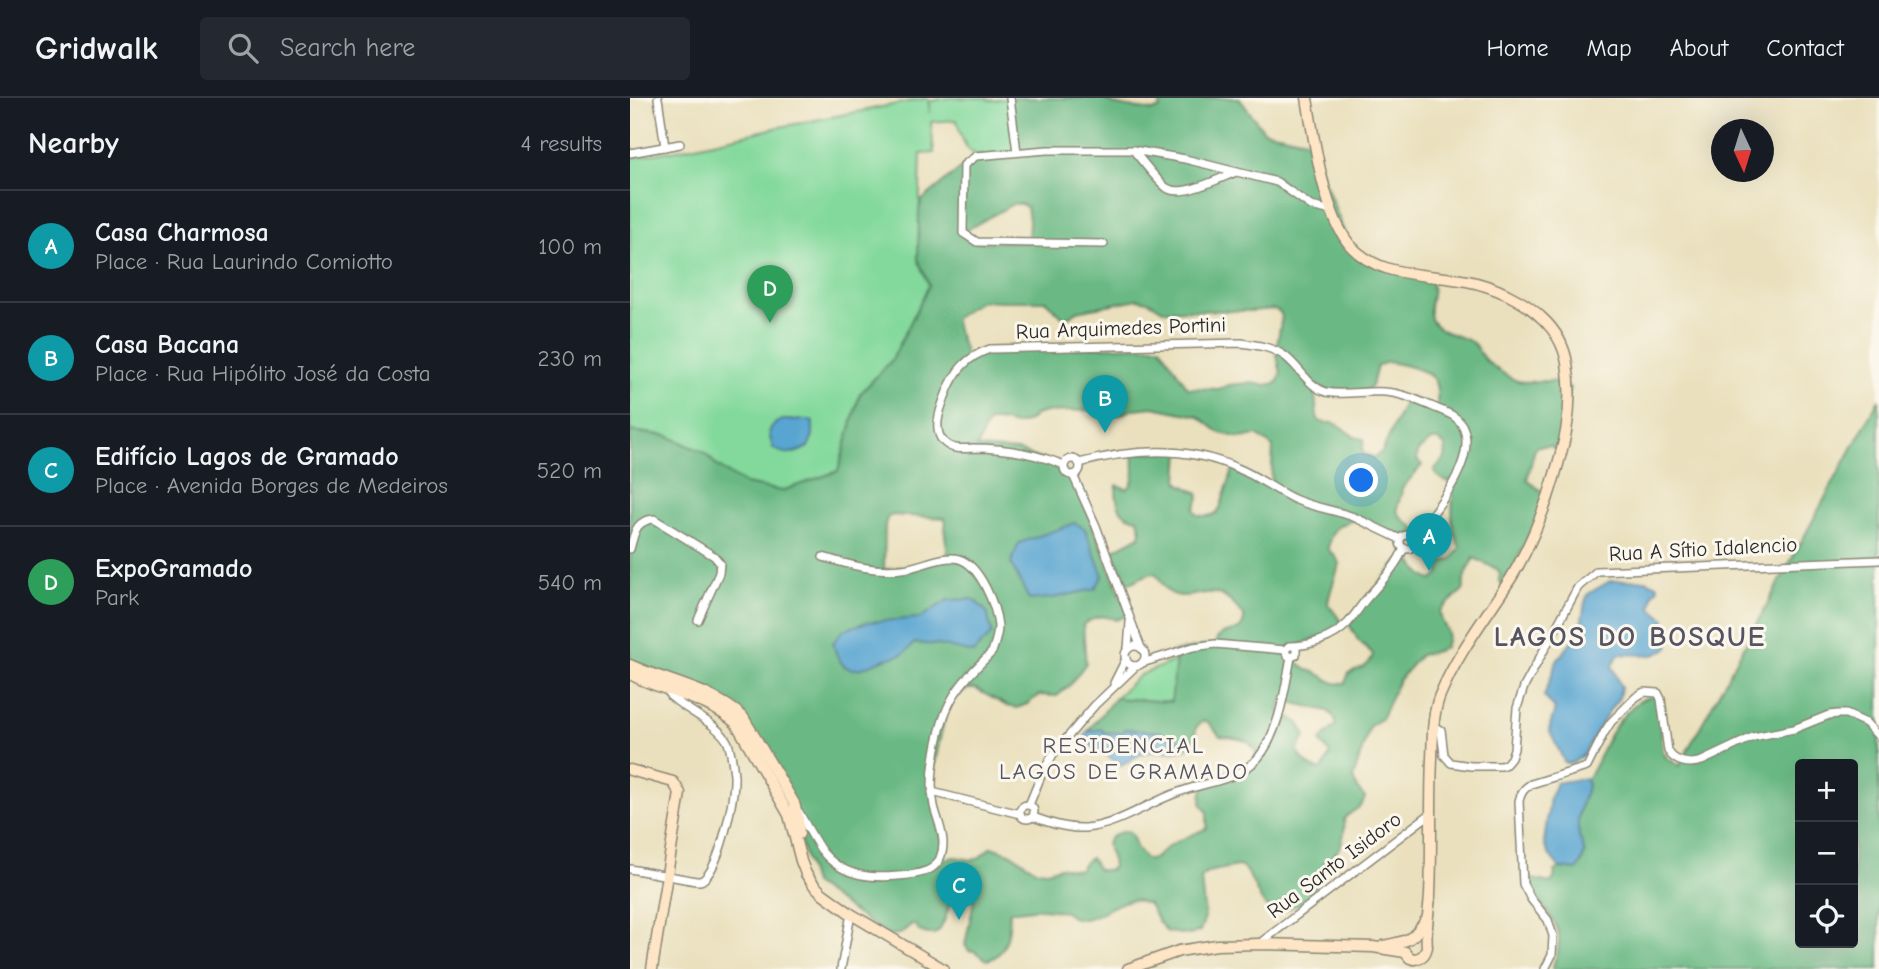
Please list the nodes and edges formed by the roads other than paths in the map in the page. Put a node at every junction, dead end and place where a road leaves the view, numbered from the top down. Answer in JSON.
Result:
{"nodes":[{"id":1,"x":658,"y":98,"type":"edge"},
{"id":2,"x":1010,"y":98,"type":"edge"},
{"id":3,"x":1307,"y":98,"type":"edge"},
{"id":4,"x":680,"y":144,"type":"dead end"},
{"id":5,"x":665,"y":147,"type":"junction"},
{"id":6,"x":1133,"y":149,"type":"junction"},
{"id":7,"x":1017,"y":152,"type":"junction"},
{"id":8,"x":630,"y":153,"type":"edge"},
{"id":9,"x":1236,"y":172,"type":"junction"},
{"id":10,"x":1333,"y":211,"type":"junction"},
{"id":11,"x":1104,"y":244,"type":"dead end"},
{"id":12,"x":1079,"y":463,"type":"junction"},
{"id":13,"x":1064,"y":465,"type":"junction"},
{"id":14,"x":1073,"y":475,"type":"junction"},
{"id":15,"x":1413,"y":538,"type":"junction"},
{"id":16,"x":1400,"y":539,"type":"junction"},
{"id":17,"x":1404,"y":548,"type":"junction"},
{"id":18,"x":630,"y":549,"type":"edge"},
{"id":19,"x":823,"y":557,"type":"dead end"},
{"id":20,"x":1879,"y":559,"type":"edge"},
{"id":21,"x":1130,"y":617,"type":"junction"},
{"id":22,"x":698,"y":620,"type":"dead end"},
{"id":23,"x":1296,"y":648,"type":"junction"},
{"id":24,"x":1128,"y":649,"type":"junction"},
{"id":25,"x":1285,"y":650,"type":"junction"},
{"id":26,"x":1143,"y":651,"type":"junction"},
{"id":27,"x":1170,"y":653,"type":"junction"},
{"id":28,"x":1291,"y":657,"type":"junction"},
{"id":29,"x":1126,"y":659,"type":"junction"},
{"id":30,"x":1139,"y":664,"type":"junction"},
{"id":31,"x":630,"y":665,"type":"edge"},
{"id":32,"x":630,"y":674,"type":"edge"},
{"id":33,"x":1112,"y":687,"type":"junction"},
{"id":34,"x":672,"y":691,"type":"junction"},
{"id":35,"x":1433,"y":725,"type":"junction"},
{"id":36,"x":1879,"y":737,"type":"edge"},
{"id":37,"x":630,"y":770,"type":"edge"},
{"id":38,"x":932,"y":792,"type":"junction"},
{"id":39,"x":789,"y":805,"type":"junction"},
{"id":40,"x":1029,"y":805,"type":"junction"},
{"id":41,"x":1020,"y":814,"type":"junction"},
{"id":42,"x":1430,"y":814,"type":"junction"},
{"id":43,"x":1033,"y":817,"type":"junction"},
{"id":44,"x":801,"y":820,"type":"junction"},
{"id":45,"x":798,"y":851,"type":"junction"},
{"id":46,"x":630,"y":869,"type":"edge"},
{"id":47,"x":668,"y":877,"type":"junction"},
{"id":48,"x":851,"y":914,"type":"junction"},
{"id":49,"x":1259,"y":944,"type":"junction"},
{"id":50,"x":1415,"y":951,"type":"edge"},
{"id":51,"x":652,"y":969,"type":"edge"},
{"id":52,"x":841,"y":969,"type":"edge"},
{"id":53,"x":943,"y":969,"type":"edge"},
{"id":54,"x":1128,"y":969,"type":"edge"},
{"id":55,"x":1425,"y":969,"type":"edge"},
{"id":56,"x":1545,"y":969,"type":"edge"}],
"edges":[{"from":1,"to":5,"type":"street"},
{"from":2,"to":7,"type":"street"},
{"from":3,"to":10,"type":"street"},
{"from":4,"to":5,"type":"street"},
{"from":5,"to":8,"type":"street"},
{"from":6,"to":7,"type":"street"},
{"from":6,"to":9,"type":"street"},
{"from":6,"to":9,"type":"street"},
{"from":7,"to":11,"type":"street"},
{"from":9,"to":10,"type":"street"},
{"from":10,"to":35,"type":"street"},
{"from":12,"to":13,"type":"street"},
{"from":12,"to":14,"type":"street"},
{"from":12,"to":16,"type":"street"},
{"from":13,"to":14,"type":"street"},
{"from":13,"to":15,"type":"street","name":"Rua Arquimedes Portini"},
{"from":14,"to":21,"type":"street"},
{"from":15,"to":16,"type":"street"},
{"from":15,"to":17,"type":"street"},
{"from":16,"to":17,"type":"street"},
{"from":17,"to":23,"type":"street"},
{"from":18,"to":22,"type":"street"},
{"from":19,"to":38,"type":"street"},
{"from":20,"to":35,"type":"street","name":"Rua A Sítio Idalencio"},
{"from":21,"to":24,"type":"street"},
{"from":21,"to":26,"type":"street"},
{"from":23,"to":25,"type":"street"},
{"from":23,"to":28,"type":"street"},
{"from":24,"to":26,"type":"street"},
{"from":24,"to":29,"type":"street"},
{"from":25,"to":27,"type":"street"},
{"from":25,"to":28,"type":"street"},
{"from":26,"to":27,"type":"street"},
{"from":26,"to":30,"type":"street"},
{"from":27,"to":30,"type":"street"},
{"from":28,"to":43,"type":"street"},
{"from":29,"to":30,"type":"street"},
{"from":29,"to":33,"type":"street"},
{"from":30,"to":33,"type":"street"},
{"from":31,"to":34,"type":"street"},
{"from":32,"to":34,"type":"street"},
{"from":33,"to":40,"type":"street"},
{"from":34,"to":39,"type":"street"},
{"from":34,"to":39,"type":"street"},
{"from":34,"to":47,"type":"street"},
{"from":35,"to":42,"type":"street"},
{"from":36,"to":56,"type":"street"},
{"from":37,"to":47,"type":"street"},
{"from":38,"to":41,"type":"street"},
{"from":38,"to":44,"type":"street"},
{"from":39,"to":44,"type":"street"},
{"from":39,"to":45,"type":"street"},
{"from":40,"to":41,"type":"street"},
{"from":40,"to":43,"type":"street"},
{"from":41,"to":43,"type":"street"},
{"from":42,"to":49,"type":"street","name":"Rua Santo Isidoro"},
{"from":42,"to":50,"type":"street"},
{"from":44,"to":45,"type":"street"},
{"from":45,"to":48,"type":"street"},
{"from":46,"to":47,"type":"street"},
{"from":47,"to":51,"type":"street"},
{"from":48,"to":52,"type":"street"},
{"from":48,"to":53,"type":"street"},
{"from":49,"to":50,"type":"street"},
{"from":49,"to":54,"type":"street"},
{"from":50,"to":55,"type":"street"}]}
